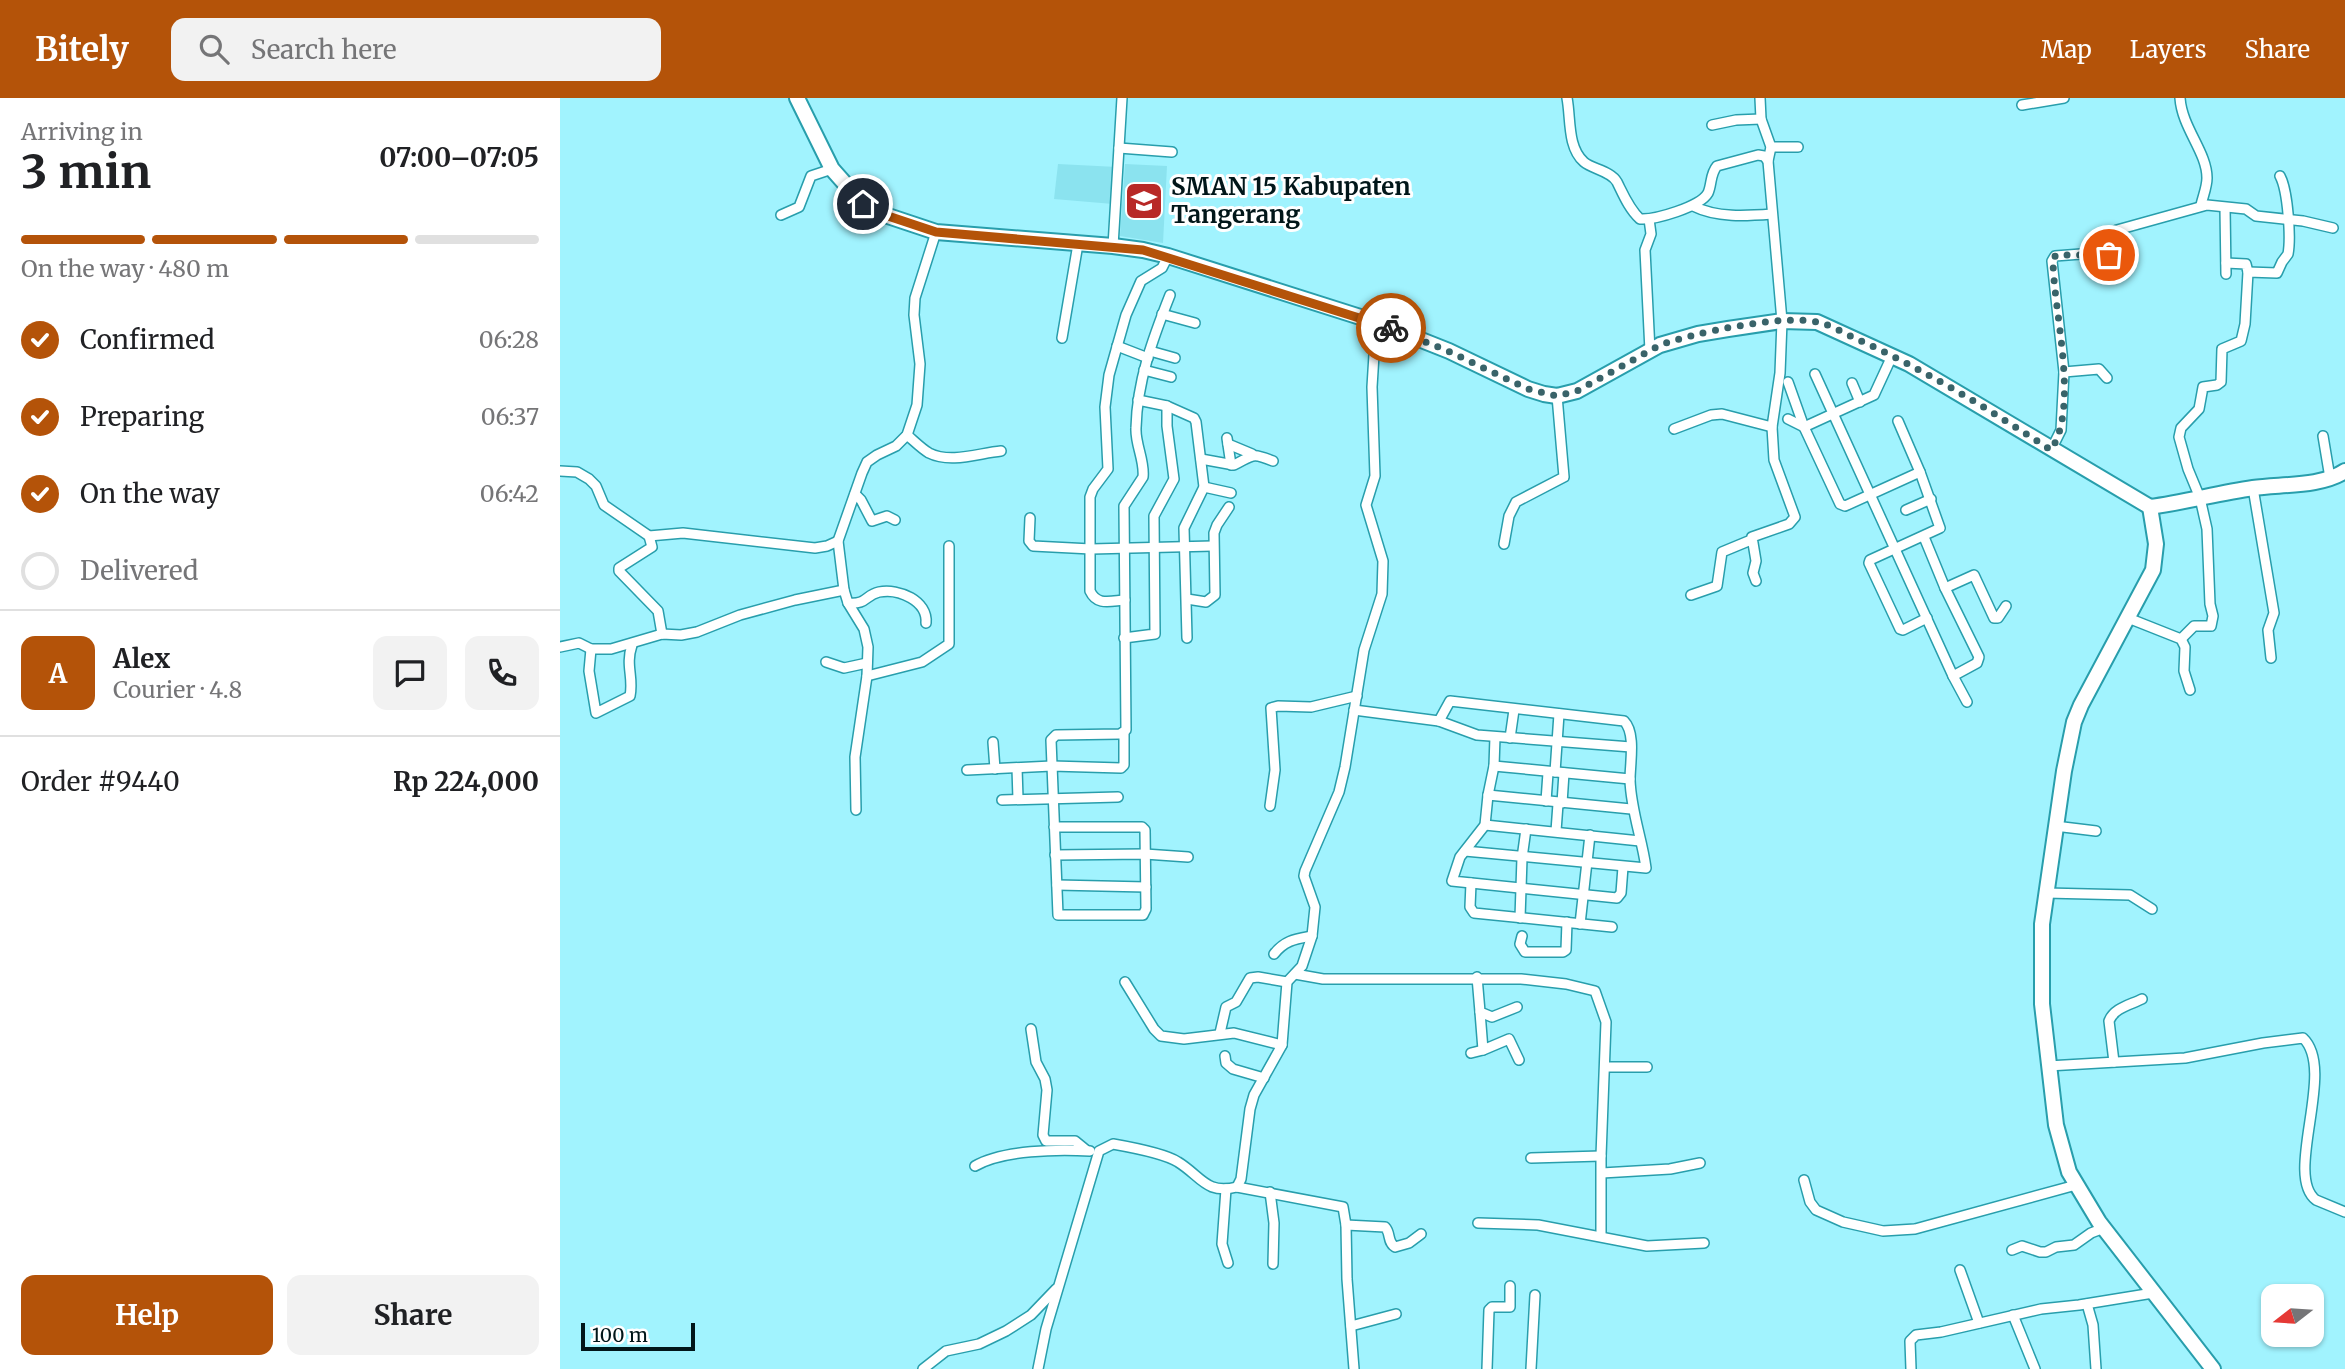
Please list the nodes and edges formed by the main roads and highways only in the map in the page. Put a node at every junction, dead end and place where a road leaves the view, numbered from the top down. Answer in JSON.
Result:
{"nodes":[{"id":1,"x":797,"y":98,"type":"edge"},
{"id":2,"x":2345,"y":471,"type":"edge"},
{"id":3,"x":2150,"y":507,"type":"junction"},
{"id":4,"x":2213,"y":1369,"type":"edge"}],
"edges":[{"from":1,"to":3,"type":"main road"},
{"from":2,"to":3,"type":"main road"},
{"from":3,"to":4,"type":"main road"}]}
